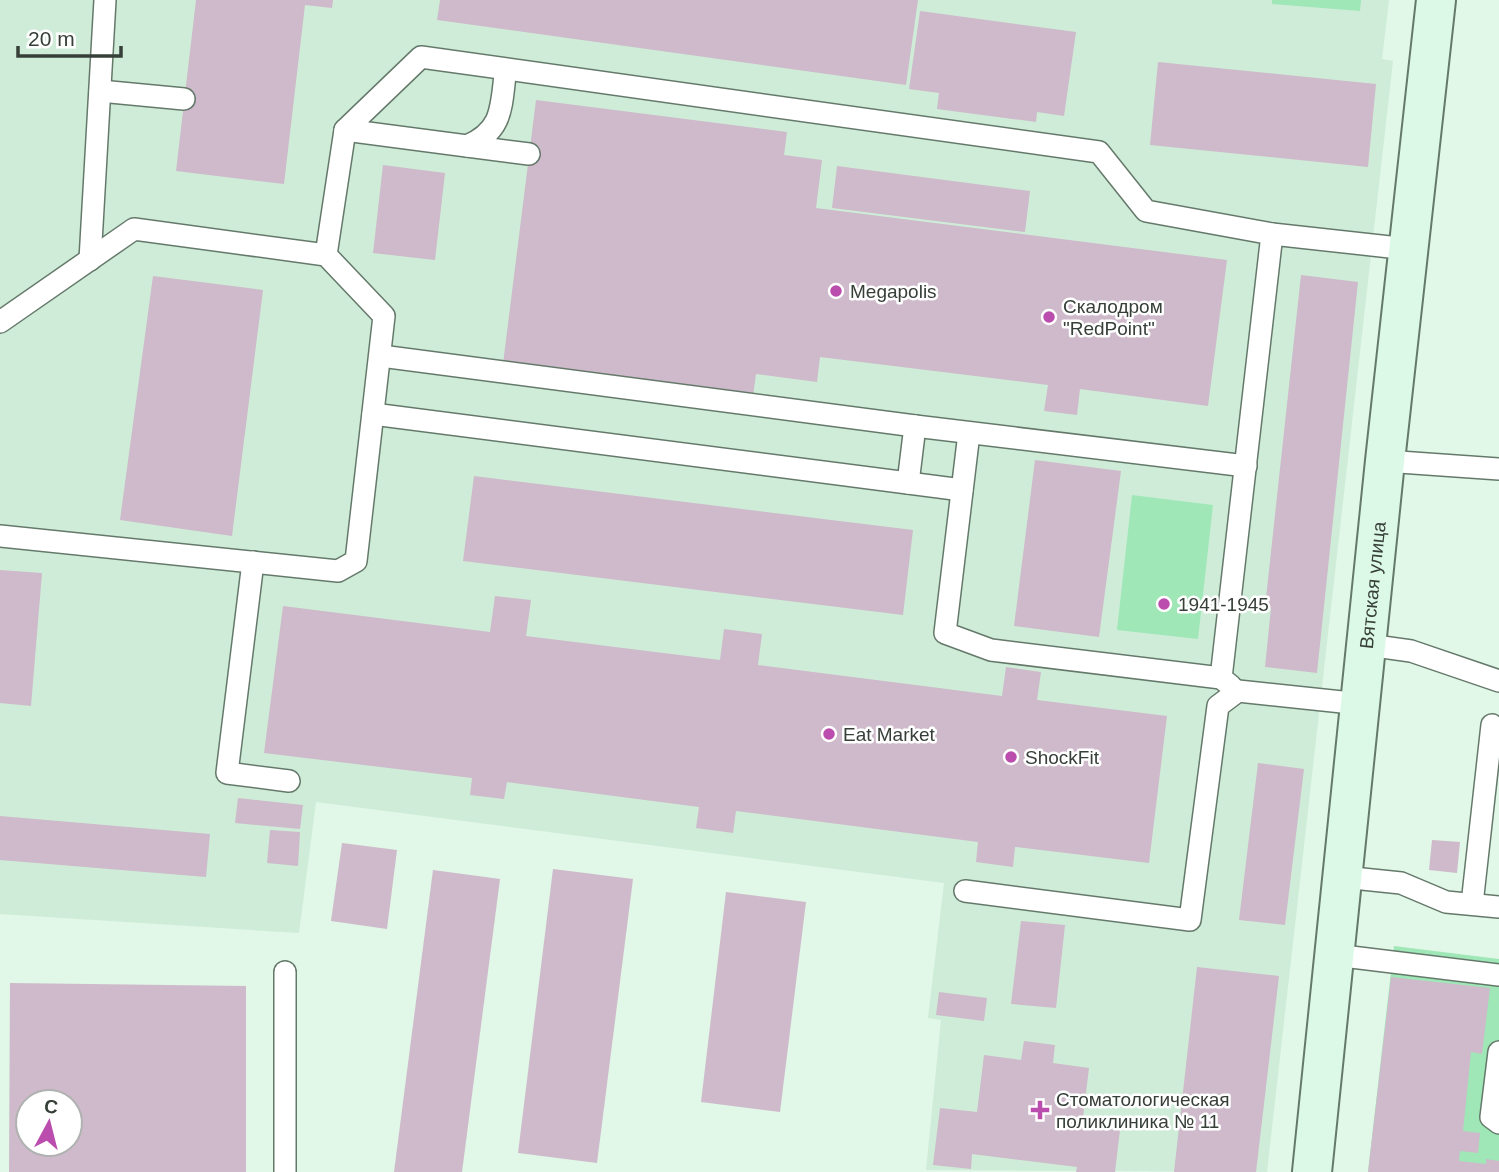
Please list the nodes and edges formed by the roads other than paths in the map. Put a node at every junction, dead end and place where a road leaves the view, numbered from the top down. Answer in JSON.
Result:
{"nodes":[{"id":1,"x":105,"y":0,"type":"edge"},
{"id":2,"x":1436,"y":0,"type":"edge"},
{"id":3,"x":505,"y":75,"type":"dead end"},
{"id":4,"x":100,"y":91,"type":"junction"},
{"id":5,"x":184,"y":99,"type":"dead end"},
{"id":6,"x":345,"y":130,"type":"junction"},
{"id":7,"x":467,"y":146,"type":"junction"},
{"id":8,"x":529,"y":154,"type":"dead end"},
{"id":9,"x":1272,"y":234,"type":"junction"},
{"id":10,"x":1408,"y":249,"type":"junction"},
{"id":11,"x":326,"y":255,"type":"junction"},
{"id":12,"x":90,"y":260,"type":"junction"},
{"id":13,"x":0,"y":322,"type":"edge"},
{"id":14,"x":381,"y":356,"type":"junction"},
{"id":15,"x":373,"y":414,"type":"junction"},
{"id":16,"x":915,"y":425,"type":"junction"},
{"id":17,"x":969,"y":433,"type":"junction"},
{"id":18,"x":1385,"y":461,"type":"junction"},
{"id":19,"x":1246,"y":466,"type":"junction"},
{"id":20,"x":1499,"y":469,"type":"edge"},
{"id":21,"x":908,"y":483,"type":"junction"},
{"id":22,"x":962,"y":490,"type":"junction"},
{"id":23,"x":0,"y":536,"type":"edge"},
{"id":24,"x":253,"y":562,"type":"junction"},
{"id":25,"x":1368,"y":645,"type":"junction"},
{"id":26,"x":1499,"y":681,"type":"edge"},
{"id":27,"x":1230,"y":684,"type":"junction"},
{"id":28,"x":1361,"y":704,"type":"junction"},
{"id":29,"x":1492,"y":725,"type":"dead end"},
{"id":30,"x":289,"y":780,"type":"dead end"},
{"id":31,"x":1343,"y":877,"type":"junction"},
{"id":32,"x":965,"y":891,"type":"dead end"},
{"id":33,"x":1472,"y":904,"type":"junction"},
{"id":34,"x":1499,"y":907,"type":"edge"},
{"id":35,"x":1335,"y":955,"type":"junction"},
{"id":36,"x":285,"y":972,"type":"dead end"},
{"id":37,"x":1499,"y":975,"type":"edge"},
{"id":38,"x":1499,"y":1052,"type":"edge"},
{"id":39,"x":1499,"y":1123,"type":"edge"},
{"id":40,"x":285,"y":1172,"type":"edge"},
{"id":41,"x":1312,"y":1172,"type":"edge"}],
"edges":[{"from":1,"to":4,"type":"lane"},
{"from":2,"to":10,"type":"street","name":"Вятская улица"},
{"from":3,"to":7,"type":"lane"},
{"from":4,"to":5,"type":"lane"},
{"from":4,"to":12,"type":"lane"},
{"from":6,"to":7,"type":"lane"},
{"from":6,"to":9,"type":"lane"},
{"from":6,"to":11,"type":"lane"},
{"from":7,"to":8,"type":"lane"},
{"from":9,"to":10,"type":"lane"},
{"from":9,"to":19,"type":"lane"},
{"from":10,"to":18,"type":"street","name":"Вятская улица"},
{"from":11,"to":12,"type":"lane"},
{"from":11,"to":14,"type":"lane"},
{"from":12,"to":13,"type":"lane"},
{"from":14,"to":15,"type":"lane"},
{"from":14,"to":16,"type":"lane"},
{"from":15,"to":21,"type":"lane"},
{"from":15,"to":24,"type":"lane"},
{"from":16,"to":17,"type":"lane"},
{"from":16,"to":21,"type":"lane"},
{"from":17,"to":19,"type":"lane"},
{"from":17,"to":22,"type":"lane"},
{"from":18,"to":20,"type":"lane"},
{"from":18,"to":25,"type":"street","name":"Вятская улица"},
{"from":19,"to":27,"type":"lane"},
{"from":21,"to":22,"type":"lane"},
{"from":22,"to":27,"type":"lane"},
{"from":23,"to":24,"type":"lane"},
{"from":24,"to":30,"type":"lane"},
{"from":25,"to":26,"type":"lane"},
{"from":25,"to":28,"type":"street","name":"Вятская улица"},
{"from":27,"to":28,"type":"lane"},
{"from":27,"to":32,"type":"lane"},
{"from":28,"to":31,"type":"street","name":"Вятская улица"},
{"from":29,"to":33,"type":"lane"},
{"from":31,"to":33,"type":"lane"},
{"from":31,"to":35,"type":"street","name":"Вятская улица"},
{"from":33,"to":34,"type":"lane"},
{"from":35,"to":37,"type":"lane"},
{"from":35,"to":41,"type":"street","name":"Вятская улица"},
{"from":36,"to":40,"type":"lane"},
{"from":38,"to":39,"type":"lane"}]}
